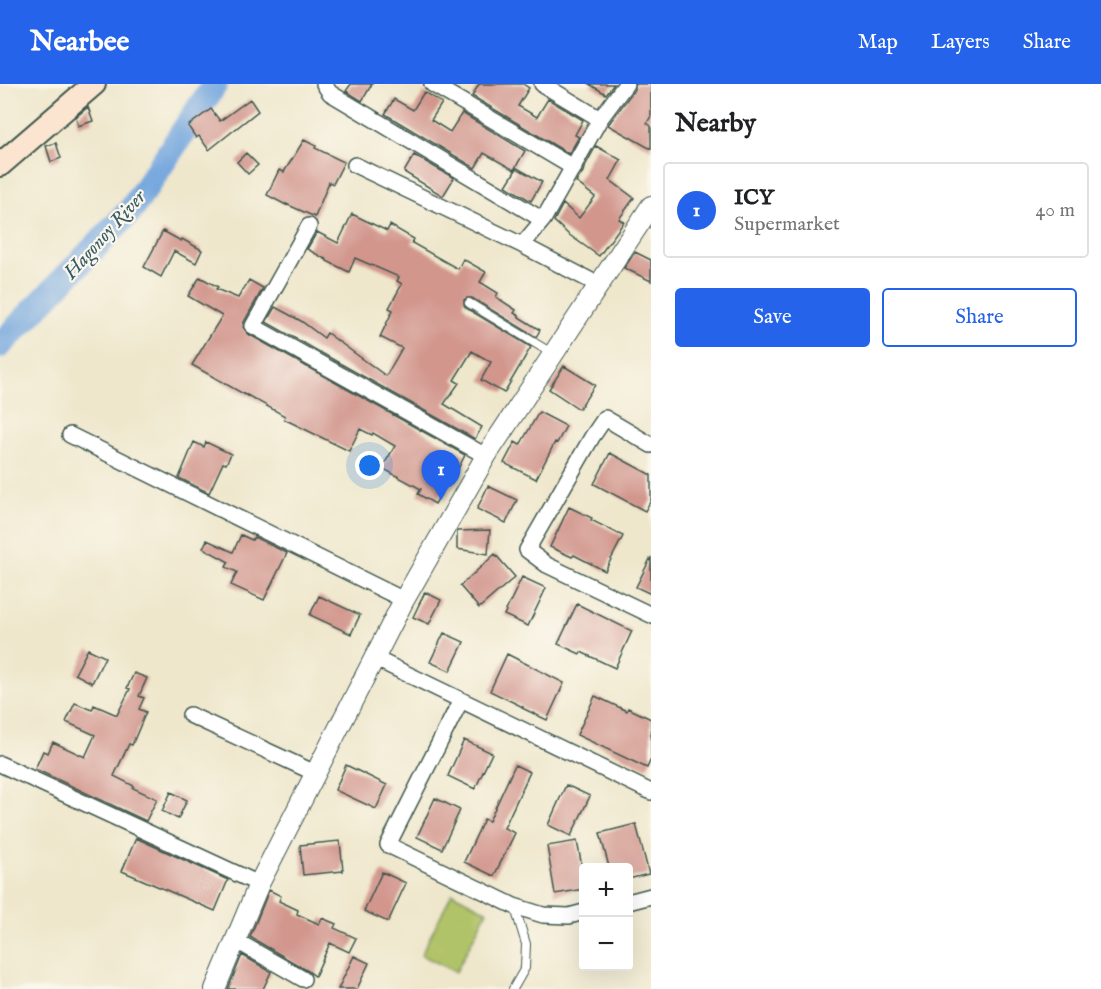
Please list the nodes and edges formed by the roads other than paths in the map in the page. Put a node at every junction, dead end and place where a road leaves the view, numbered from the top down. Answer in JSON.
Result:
{"nodes":[{"id":1,"x":94,"y":84,"type":"edge"},
{"id":2,"x":324,"y":84,"type":"edge"},
{"id":3,"x":432,"y":84,"type":"edge"},
{"id":4,"x":542,"y":84,"type":"edge"},
{"id":5,"x":626,"y":84,"type":"edge"},
{"id":6,"x":600,"y":119,"type":"junction"},
{"id":7,"x":0,"y":165,"type":"edge"},
{"id":8,"x":355,"y":165,"type":"dead end"},
{"id":9,"x":574,"y":168,"type":"junction"},
{"id":10,"x":651,"y":206,"type":"edge"},
{"id":11,"x":543,"y":220,"type":"junction"},
{"id":12,"x":309,"y":226,"type":"dead end"},
{"id":13,"x":522,"y":245,"type":"junction"},
{"id":14,"x":599,"y":285,"type":"junction"},
{"id":15,"x":469,"y":303,"type":"dead end"},
{"id":16,"x":553,"y":354,"type":"junction"},
{"id":17,"x":70,"y":435,"type":"dead end"},
{"id":18,"x":651,"y":445,"type":"edge"},
{"id":19,"x":486,"y":456,"type":"junction"},
{"id":20,"x":404,"y":600,"type":"junction"},
{"id":21,"x":651,"y":615,"type":"edge"},
{"id":22,"x":375,"y":658,"type":"junction"},
{"id":23,"x":461,"y":700,"type":"junction"},
{"id":24,"x":190,"y":716,"type":"dead end"},
{"id":25,"x":0,"y":764,"type":"edge"},
{"id":26,"x":315,"y":773,"type":"junction"},
{"id":27,"x":651,"y":792,"type":"edge"},
{"id":28,"x":259,"y":884,"type":"junction"},
{"id":29,"x":651,"y":896,"type":"edge"},
{"id":30,"x":633,"y":901,"type":"edge"},
{"id":31,"x":514,"y":906,"type":"junction"},
{"id":32,"x":579,"y":913,"type":"edge"},
{"id":33,"x":235,"y":940,"type":"junction"},
{"id":34,"x":303,"y":979,"type":"dead end"},
{"id":35,"x":215,"y":989,"type":"edge"},
{"id":36,"x":513,"y":989,"type":"edge"}],
"edges":[{"from":1,"to":7,"type":"main road"},
{"from":2,"to":11,"type":"street"},
{"from":3,"to":9,"type":"street"},
{"from":4,"to":6,"type":"street"},
{"from":5,"to":6,"type":"street"},
{"from":6,"to":9,"type":"street"},
{"from":8,"to":13,"type":"street"},
{"from":9,"to":11,"type":"street"},
{"from":10,"to":14,"type":"street"},
{"from":11,"to":13,"type":"street"},
{"from":12,"to":19,"type":"street"},
{"from":13,"to":14,"type":"street"},
{"from":14,"to":16,"type":"street"},
{"from":15,"to":16,"type":"lane"},
{"from":16,"to":19,"type":"street"},
{"from":17,"to":20,"type":"street"},
{"from":18,"to":21,"type":"street"},
{"from":19,"to":20,"type":"street"},
{"from":20,"to":22,"type":"street"},
{"from":22,"to":23,"type":"street"},
{"from":22,"to":26,"type":"street"},
{"from":23,"to":27,"type":"street"},
{"from":23,"to":31,"type":"street"},
{"from":24,"to":26,"type":"street"},
{"from":25,"to":28,"type":"street"},
{"from":26,"to":28,"type":"street"},
{"from":28,"to":33,"type":"street"},
{"from":29,"to":30,"type":"street"},
{"from":31,"to":32,"type":"street"},
{"from":31,"to":36,"type":"lane"},
{"from":33,"to":34,"type":"street"},
{"from":33,"to":35,"type":"street"}]}
